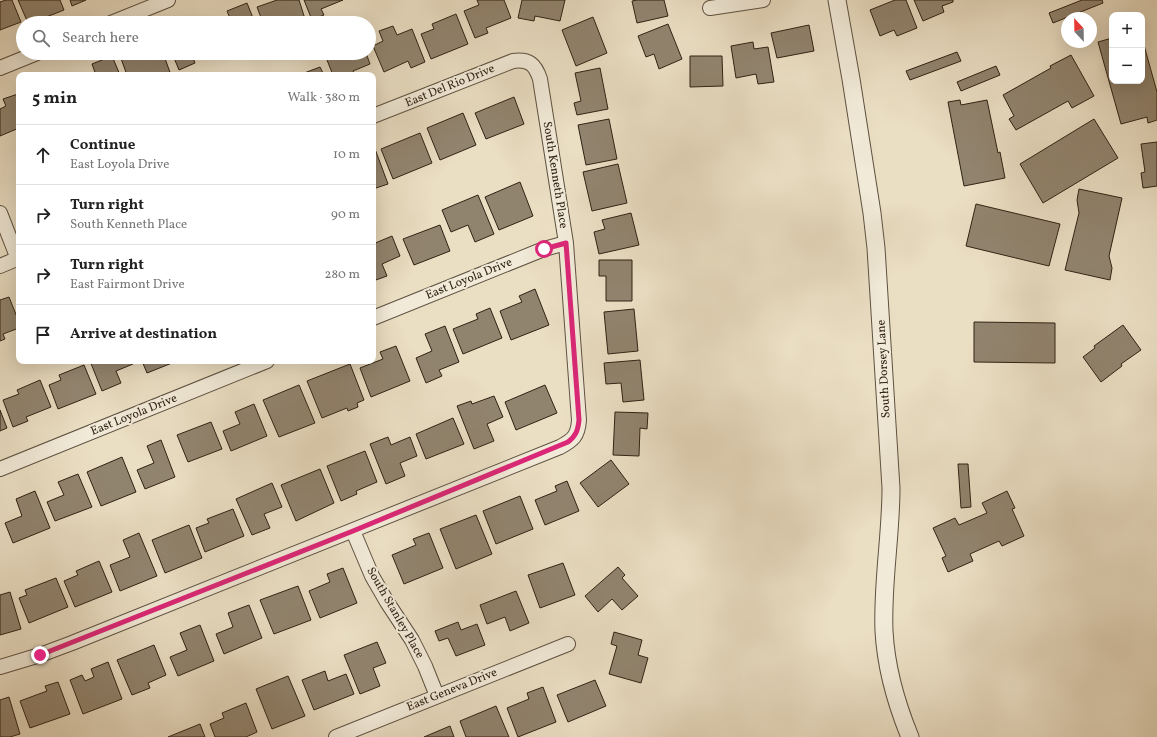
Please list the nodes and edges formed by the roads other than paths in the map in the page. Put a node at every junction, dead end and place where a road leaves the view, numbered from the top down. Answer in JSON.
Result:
{"nodes":[{"id":1,"x":168,"y":0,"type":"edge"},
{"id":2,"x":763,"y":0,"type":"edge"},
{"id":3,"x":837,"y":0,"type":"edge"},
{"id":4,"x":710,"y":8,"type":"dead end"},
{"id":5,"x":128,"y":16,"type":"edge"},
{"id":6,"x":20,"y":60,"type":"edge"},
{"id":7,"x":528,"y":61,"type":"joint"},
{"id":8,"x":0,"y":68,"type":"edge"},
{"id":9,"x":376,"y":115,"type":"edge"},
{"id":10,"x":0,"y":213,"type":"edge"},
{"id":11,"x":566,"y":243,"type":"junction"},
{"id":12,"x":16,"y":252,"type":"edge"},
{"id":13,"x":16,"y":260,"type":"edge"},
{"id":14,"x":0,"y":266,"type":"edge"},
{"id":15,"x":376,"y":317,"type":"edge"},
{"id":16,"x":260,"y":364,"type":"edge"},
{"id":17,"x":0,"y":469,"type":"edge"},
{"id":18,"x":353,"y":531,"type":"junction"},
{"id":19,"x":568,"y":644,"type":"dead end"},
{"id":20,"x":0,"y":667,"type":"edge"},
{"id":21,"x":437,"y":696,"type":"junction"},
{"id":22,"x":336,"y":737,"type":"edge"},
{"id":23,"x":910,"y":737,"type":"edge"}],
"edges":[{"from":1,"to":5,"type":"street"},
{"from":2,"to":4,"type":"street"},
{"from":3,"to":23,"type":"street","name":"South Dorsey Lane"},
{"from":6,"to":8,"type":"street"},
{"from":7,"to":9,"type":"street","name":"East Del Rio Drive"},
{"from":7,"to":11,"type":"street","name":"South Kenneth Place"},
{"from":10,"to":12,"type":"street"},
{"from":11,"to":15,"type":"street","name":"East Loyola Drive"},
{"from":11,"to":18,"type":"street","name":"South Kenneth Place"},
{"from":13,"to":14,"type":"street"},
{"from":16,"to":17,"type":"street","name":"East Loyola Drive"},
{"from":18,"to":20,"type":"street"},
{"from":18,"to":21,"type":"street","name":"South Stanley Place"},
{"from":19,"to":21,"type":"street","name":"East Geneva Drive"},
{"from":21,"to":22,"type":"street","name":"East Geneva Drive"}]}
